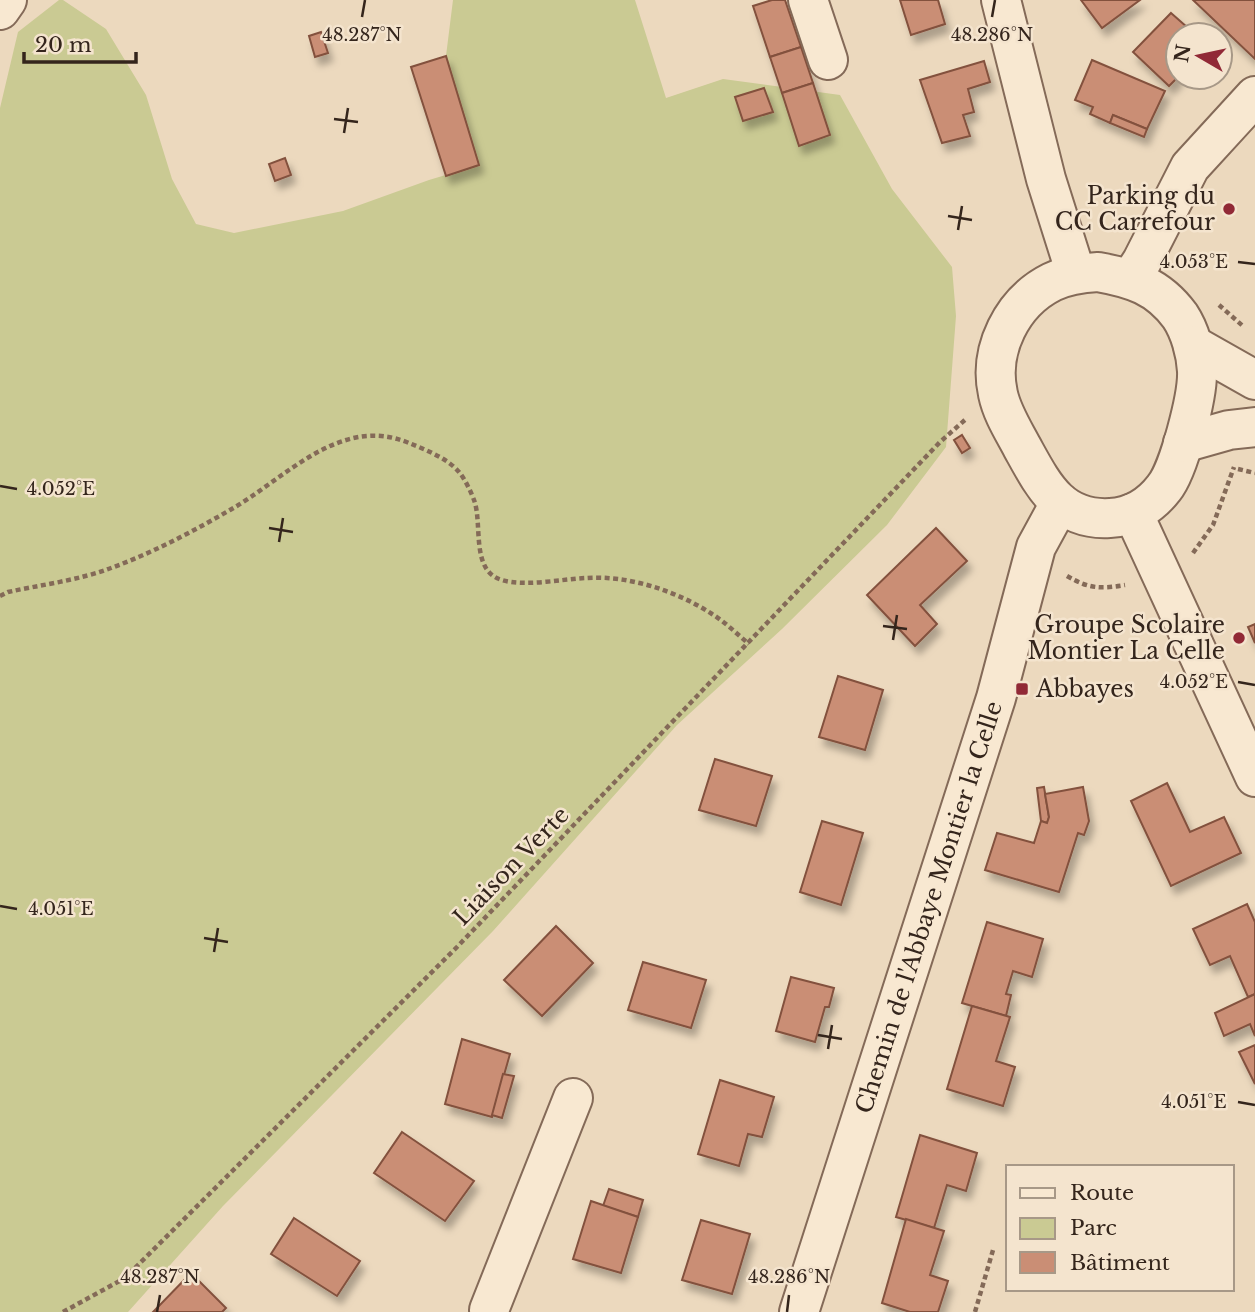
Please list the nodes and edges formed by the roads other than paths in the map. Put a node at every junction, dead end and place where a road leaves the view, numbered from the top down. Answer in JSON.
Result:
{"nodes":[{"id":1,"x":8,"y":0,"type":"edge"},
{"id":2,"x":808,"y":0,"type":"edge"},
{"id":3,"x":1000,"y":0,"type":"edge"},
{"id":4,"x":0,"y":9,"type":"edge"},
{"id":5,"x":828,"y":60,"type":"dead end"},
{"id":6,"x":1255,"y":96,"type":"edge"},
{"id":7,"x":1076,"y":274,"type":"junction"},
{"id":8,"x":1130,"y":278,"type":"junction"},
{"id":9,"x":1193,"y":345,"type":"junction"},
{"id":10,"x":1255,"y":380,"type":"edge"},
{"id":11,"x":1255,"y":427,"type":"edge"},
{"id":12,"x":1183,"y":443,"type":"junction"},
{"id":13,"x":1060,"y":503,"type":"junction"},
{"id":14,"x":1133,"y":513,"type":"junction"},
{"id":15,"x":1255,"y":777,"type":"edge"},
{"id":16,"x":573,"y":1098,"type":"dead end"},
{"id":17,"x":491,"y":1311,"type":"edge"},
{"id":18,"x":801,"y":1311,"type":"edge"}],
"edges":[{"from":1,"to":4,"type":"street"},
{"from":2,"to":5,"type":"street"},
{"from":3,"to":7,"type":"street"},
{"from":6,"to":8,"type":"street"},
{"from":7,"to":8,"type":"street"},
{"from":7,"to":13,"type":"street"},
{"from":8,"to":9,"type":"street"},
{"from":9,"to":10,"type":"street"},
{"from":9,"to":12,"type":"street"},
{"from":11,"to":12,"type":"street"},
{"from":12,"to":14,"type":"street"},
{"from":13,"to":14,"type":"street"},
{"from":13,"to":18,"type":"street","name":"Chemin de l'Abbaye Montier la Celle"},
{"from":14,"to":15,"type":"street"},
{"from":16,"to":17,"type":"street"}]}
